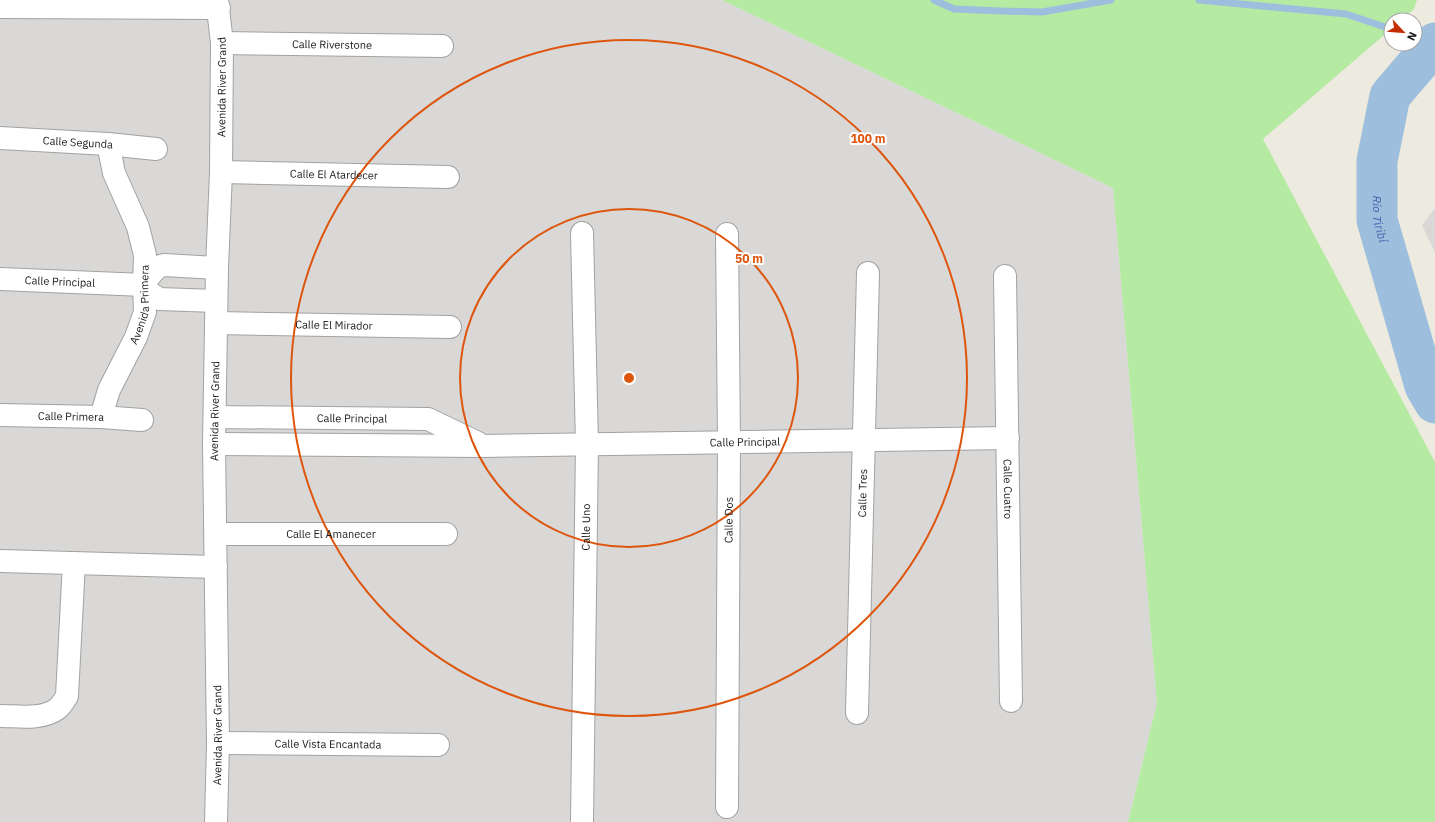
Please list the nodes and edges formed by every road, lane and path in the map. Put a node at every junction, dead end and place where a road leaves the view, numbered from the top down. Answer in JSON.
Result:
{"nodes":[{"id":1,"x":218,"y":4,"type":"edge"},
{"id":2,"x":0,"y":7,"type":"edge"},
{"id":3,"x":222,"y":43,"type":"junction"},
{"id":4,"x":442,"y":46,"type":"dead end"},
{"id":5,"x":0,"y":138,"type":"edge"},
{"id":6,"x":108,"y":144,"type":"junction"},
{"id":7,"x":156,"y":148,"type":"dead end"},
{"id":8,"x":221,"y":172,"type":"junction"},
{"id":9,"x":448,"y":177,"type":"dead end"},
{"id":10,"x":582,"y":233,"type":"dead end"},
{"id":11,"x":727,"y":234,"type":"dead end"},
{"id":12,"x":217,"y":268,"type":"junction"},
{"id":13,"x":868,"y":273,"type":"dead end"},
{"id":14,"x":1005,"y":276,"type":"dead end"},
{"id":15,"x":0,"y":279,"type":"edge"},
{"id":16,"x":144,"y":285,"type":"junction"},
{"id":17,"x":216,"y":301,"type":"junction"},
{"id":18,"x":217,"y":323,"type":"junction"},
{"id":19,"x":450,"y":326,"type":"dead end"},
{"id":20,"x":0,"y":415,"type":"edge"},
{"id":21,"x":101,"y":417,"type":"junction"},
{"id":22,"x":215,"y":417,"type":"junction"},
{"id":23,"x":142,"y":420,"type":"dead end"},
{"id":24,"x":1008,"y":438,"type":"junction"},
{"id":25,"x":864,"y":440,"type":"junction"},
{"id":26,"x":729,"y":442,"type":"junction"},
{"id":27,"x":214,"y":444,"type":"junction"},
{"id":28,"x":588,"y":444,"type":"junction"},
{"id":29,"x":482,"y":446,"type":"junction"},
{"id":30,"x":216,"y":534,"type":"junction"},
{"id":31,"x":446,"y":534,"type":"dead end"},
{"id":32,"x":0,"y":561,"type":"edge"},
{"id":33,"x":74,"y":563,"type":"junction"},
{"id":34,"x":216,"y":567,"type":"junction"},
{"id":35,"x":1011,"y":701,"type":"dead end"},
{"id":36,"x":857,"y":713,"type":"dead end"},
{"id":37,"x":0,"y":716,"type":"edge"},
{"id":38,"x":218,"y":743,"type":"junction"},
{"id":39,"x":438,"y":745,"type":"dead end"},
{"id":40,"x":727,"y":807,"type":"dead end"},
{"id":41,"x":216,"y":822,"type":"edge"},
{"id":42,"x":582,"y":822,"type":"edge"}],
"edges":[{"from":1,"to":2,"type":"street"},
{"from":1,"to":3,"type":"street","name":"Avenida River Grand"},
{"from":3,"to":4,"type":"street","name":"Calle Riverstone"},
{"from":3,"to":8,"type":"street","name":"Avenida River Grand"},
{"from":5,"to":6,"type":"street","name":"Calle Segunda"},
{"from":6,"to":7,"type":"street","name":"Calle Segunda"},
{"from":6,"to":16,"type":"street","name":"Avenida Primera"},
{"from":8,"to":9,"type":"street","name":"Calle El Atardecer"},
{"from":8,"to":12,"type":"street","name":"Avenida River Grand"},
{"from":10,"to":28,"type":"street","name":"Calle Uno"},
{"from":11,"to":26,"type":"street","name":"Calle Dos"},
{"from":12,"to":16,"type":"street"},
{"from":12,"to":17,"type":"street","name":"Avenida River Grand"},
{"from":13,"to":25,"type":"street","name":"Calle Tres"},
{"from":14,"to":24,"type":"street","name":"Calle Cuatro"},
{"from":15,"to":16,"type":"street","name":"Calle Principal"},
{"from":16,"to":17,"type":"street"},
{"from":16,"to":21,"type":"street","name":"Avenida Primera"},
{"from":17,"to":18,"type":"street","name":"Avenida River Grand"},
{"from":18,"to":19,"type":"street","name":"Calle El Mirador"},
{"from":18,"to":22,"type":"street","name":"Avenida River Grand"},
{"from":20,"to":21,"type":"street","name":"Calle Primera"},
{"from":21,"to":23,"type":"street","name":"Calle Primera"},
{"from":22,"to":27,"type":"street","name":"Avenida River Grand"},
{"from":22,"to":29,"type":"street","name":"Calle Principal"},
{"from":24,"to":25,"type":"street","name":"Calle Principal"},
{"from":24,"to":35,"type":"street","name":"Calle Cuatro"},
{"from":25,"to":26,"type":"street","name":"Calle Principal"},
{"from":25,"to":36,"type":"street","name":"Calle Tres"},
{"from":26,"to":28,"type":"street","name":"Calle Principal"},
{"from":26,"to":40,"type":"street","name":"Calle Dos"},
{"from":27,"to":29,"type":"street","name":"Calle Principal"},
{"from":27,"to":30,"type":"street","name":"Avenida River Grand"},
{"from":28,"to":29,"type":"street","name":"Calle Principal"},
{"from":28,"to":42,"type":"street","name":"Calle Uno"},
{"from":30,"to":31,"type":"street","name":"Calle El Amanecer"},
{"from":30,"to":34,"type":"street","name":"Avenida River Grand"},
{"from":32,"to":33,"type":"street"},
{"from":33,"to":34,"type":"street"},
{"from":33,"to":37,"type":"street"},
{"from":34,"to":38,"type":"street","name":"Avenida River Grand"},
{"from":38,"to":39,"type":"street","name":"Calle Vista Encantada"},
{"from":38,"to":41,"type":"street","name":"Avenida River Grand"}]}
